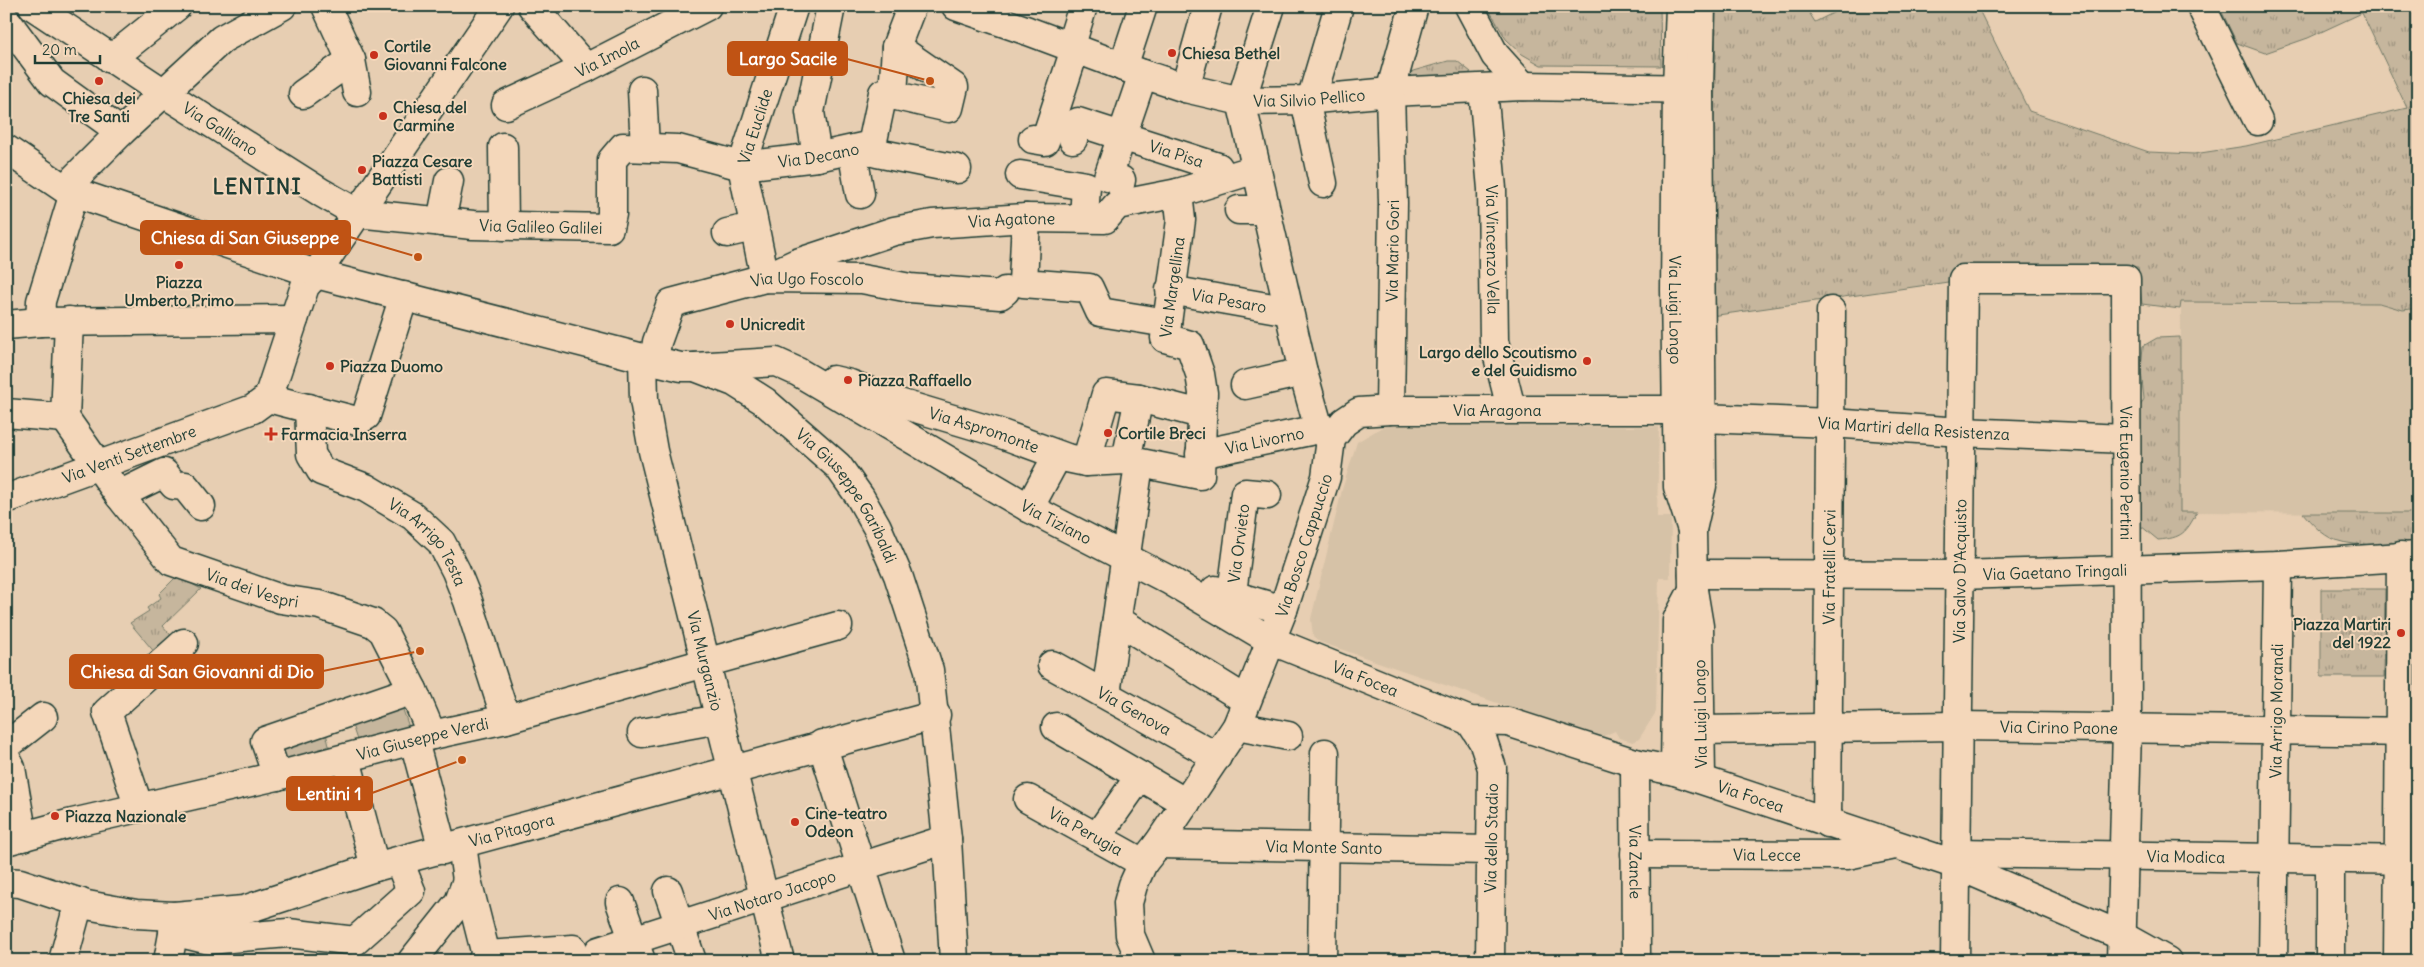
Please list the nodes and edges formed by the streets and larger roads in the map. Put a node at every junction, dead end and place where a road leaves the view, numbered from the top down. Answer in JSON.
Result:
{"nodes":[{"id":1,"x":33,"y":6,"type":"edge"},
{"id":2,"x":282,"y":6,"type":"edge"},
{"id":3,"x":326,"y":6,"type":"edge"},
{"id":4,"x":499,"y":6,"type":"edge"},
{"id":5,"x":532,"y":6,"type":"edge"},
{"id":6,"x":707,"y":6,"type":"edge"},
{"id":7,"x":794,"y":6,"type":"edge"},
{"id":8,"x":831,"y":6,"type":"edge"},
{"id":9,"x":956,"y":6,"type":"edge"},
{"id":10,"x":1083,"y":6,"type":"edge"},
{"id":11,"x":1143,"y":6,"type":"edge"},
{"id":12,"x":1208,"y":6,"type":"edge"},
{"id":13,"x":1271,"y":6,"type":"edge"},
{"id":14,"x":1339,"y":6,"type":"edge"},
{"id":15,"x":1414,"y":6,"type":"edge"},
{"id":16,"x":1468,"y":6,"type":"edge"},
{"id":17,"x":1680,"y":6,"type":"edge"},
{"id":18,"x":1701,"y":6,"type":"edge"},
{"id":19,"x":2201,"y":6,"type":"edge"},
{"id":20,"x":911,"y":8,"type":"dead end"},
{"id":21,"x":167,"y":10,"type":"edge"},
{"id":22,"x":995,"y":12,"type":"edge"},
{"id":23,"x":6,"y":20,"type":"edge"},
{"id":24,"x":896,"y":46,"type":"junction"},
{"id":25,"x":1072,"y":48,"type":"junction"},
{"id":26,"x":111,"y":59,"type":"junction"},
{"id":27,"x":351,"y":60,"type":"junction"},
{"id":28,"x":586,"y":68,"type":"junction"},
{"id":29,"x":1133,"y":71,"type":"junction"},
{"id":30,"x":1523,"y":86,"type":"junction"},
{"id":31,"x":1185,"y":88,"type":"junction"},
{"id":32,"x":1688,"y":88,"type":"junction"},
{"id":33,"x":1484,"y":89,"type":"junction"},
{"id":34,"x":642,"y":90,"type":"dead end"},
{"id":35,"x":356,"y":92,"type":"dead end"},
{"id":36,"x":1390,"y":92,"type":"junction"},
{"id":37,"x":164,"y":93,"type":"junction"},
{"id":38,"x":303,"y":94,"type":"dead end"},
{"id":39,"x":888,"y":94,"type":"junction"},
{"id":40,"x":1308,"y":100,"type":"junction"},
{"id":41,"x":1241,"y":101,"type":"junction"},
{"id":42,"x":506,"y":105,"type":"dead end"},
{"id":43,"x":2258,"y":121,"type":"dead end"},
{"id":44,"x":121,"y":132,"type":"junction"},
{"id":45,"x":1122,"y":136,"type":"junction"},
{"id":46,"x":1033,"y":139,"type":"dead end"},
{"id":47,"x":1073,"y":140,"type":"dead end"},
{"id":48,"x":503,"y":146,"type":"dead end"},
{"id":49,"x":645,"y":147,"type":"junction"},
{"id":50,"x":862,"y":148,"type":"junction"},
{"id":51,"x":6,"y":149,"type":"edge"},
{"id":52,"x":817,"y":157,"type":"junction"},
{"id":53,"x":742,"y":166,"type":"junction"},
{"id":54,"x":957,"y":169,"type":"dead end"},
{"id":55,"x":1256,"y":169,"type":"junction"},
{"id":56,"x":1020,"y":175,"type":"dead end"},
{"id":57,"x":1225,"y":178,"type":"junction"},
{"id":58,"x":449,"y":182,"type":"dead end"},
{"id":59,"x":1323,"y":183,"type":"dead end"},
{"id":60,"x":1120,"y":184,"type":"dead end"},
{"id":61,"x":71,"y":187,"type":"junction"},
{"id":62,"x":1178,"y":193,"type":"junction"},
{"id":63,"x":860,"y":194,"type":"dead end"},
{"id":64,"x":357,"y":213,"type":"junction"},
{"id":65,"x":1026,"y":218,"type":"junction"},
{"id":66,"x":1084,"y":218,"type":"junction"},
{"id":67,"x":441,"y":222,"type":"junction"},
{"id":68,"x":504,"y":226,"type":"junction"},
{"id":69,"x":321,"y":266,"type":"junction"},
{"id":70,"x":765,"y":278,"type":"junction"},
{"id":71,"x":1963,"y":279,"type":"joint"},
{"id":72,"x":1014,"y":287,"type":"junction"},
{"id":73,"x":1170,"y":290,"type":"junction"},
{"id":74,"x":413,"y":298,"type":"junction"},
{"id":75,"x":1288,"y":311,"type":"junction"},
{"id":76,"x":1832,"y":311,"type":"dead end"},
{"id":77,"x":294,"y":319,"type":"junction"},
{"id":78,"x":1166,"y":323,"type":"junction"},
{"id":79,"x":23,"y":324,"type":"edge"},
{"id":80,"x":69,"y":327,"type":"junction"},
{"id":81,"x":649,"y":360,"type":"junction"},
{"id":82,"x":695,"y":367,"type":"junction"},
{"id":83,"x":798,"y":372,"type":"junction"},
{"id":84,"x":1302,"y":372,"type":"junction"},
{"id":85,"x":1245,"y":385,"type":"dead end"},
{"id":86,"x":1139,"y":398,"type":"junction"},
{"id":87,"x":261,"y":404,"type":"junction"},
{"id":88,"x":309,"y":408,"type":"junction"},
{"id":89,"x":1511,"y":408,"type":"junction"},
{"id":90,"x":1390,"y":410,"type":"junction"},
{"id":91,"x":1676,"y":410,"type":"junction"},
{"id":92,"x":6,"y":413,"type":"edge"},
{"id":93,"x":1201,"y":417,"type":"junction"},
{"id":94,"x":65,"y":418,"type":"junction"},
{"id":95,"x":1702,"y":418,"type":"junction"},
{"id":96,"x":1831,"y":423,"type":"junction"},
{"id":97,"x":1961,"y":432,"type":"junction"},
{"id":98,"x":1325,"y":434,"type":"junction"},
{"id":99,"x":2125,"y":440,"type":"junction"},
{"id":100,"x":1205,"y":452,"type":"junction"},
{"id":101,"x":1069,"y":460,"type":"junction"},
{"id":102,"x":100,"y":466,"type":"junction"},
{"id":103,"x":1134,"y":468,"type":"junction"},
{"id":104,"x":1256,"y":494,"type":"dead end"},
{"id":105,"x":119,"y":495,"type":"junction"},
{"id":106,"x":6,"y":499,"type":"edge"},
{"id":107,"x":201,"y":506,"type":"dead end"},
{"id":108,"x":1029,"y":508,"type":"junction"},
{"id":109,"x":1692,"y":530,"type":"junction"},
{"id":110,"x":2410,"y":556,"type":"edge"},
{"id":111,"x":1126,"y":558,"type":"junction"},
{"id":112,"x":2278,"y":565,"type":"junction"},
{"id":113,"x":2126,"y":570,"type":"junction"},
{"id":114,"x":1829,"y":575,"type":"junction"},
{"id":115,"x":1959,"y":575,"type":"junction"},
{"id":116,"x":1169,"y":580,"type":"junction"},
{"id":117,"x":1693,"y":582,"type":"junction"},
{"id":118,"x":1232,"y":593,"type":"junction"},
{"id":119,"x":1283,"y":610,"type":"junction"},
{"id":120,"x":1116,"y":620,"type":"junction"},
{"id":121,"x":838,"y":626,"type":"dead end"},
{"id":122,"x":1270,"y":640,"type":"junction"},
{"id":123,"x":184,"y":643,"type":"dead end"},
{"id":124,"x":705,"y":663,"type":"junction"},
{"id":125,"x":1052,"y":664,"type":"dead end"},
{"id":126,"x":413,"y":690,"type":"junction"},
{"id":127,"x":1106,"y":694,"type":"junction"},
{"id":128,"x":1246,"y":700,"type":"junction"},
{"id":129,"x":936,"y":715,"type":"junction"},
{"id":130,"x":43,"y":717,"type":"dead end"},
{"id":131,"x":506,"y":719,"type":"junction"},
{"id":132,"x":719,"y":719,"type":"junction"},
{"id":133,"x":1470,"y":721,"type":"junction"},
{"id":134,"x":1056,"y":726,"type":"dead end"},
{"id":135,"x":1237,"y":726,"type":"junction"},
{"id":136,"x":1956,"y":726,"type":"junction"},
{"id":137,"x":1827,"y":729,"type":"junction"},
{"id":138,"x":2127,"y":729,"type":"junction"},
{"id":139,"x":1699,"y":730,"type":"junction"},
{"id":140,"x":2276,"y":730,"type":"junction"},
{"id":141,"x":2409,"y":732,"type":"edge"},
{"id":142,"x":642,"y":733,"type":"dead end"},
{"id":143,"x":1288,"y":736,"type":"dead end"},
{"id":144,"x":423,"y":738,"type":"junction"},
{"id":145,"x":822,"y":744,"type":"junction"},
{"id":146,"x":6,"y":746,"type":"edge"},
{"id":147,"x":1325,"y":753,"type":"dead end"},
{"id":148,"x":1217,"y":757,"type":"junction"},
{"id":149,"x":6,"y":758,"type":"edge"},
{"id":150,"x":346,"y":759,"type":"junction"},
{"id":151,"x":1635,"y":763,"type":"junction"},
{"id":152,"x":732,"y":770,"type":"junction"},
{"id":153,"x":1675,"y":771,"type":"junction"},
{"id":154,"x":277,"y":776,"type":"junction"},
{"id":155,"x":1140,"y":776,"type":"junction"},
{"id":156,"x":1700,"y":779,"type":"junction"},
{"id":157,"x":1028,"y":799,"type":"dead end"},
{"id":158,"x":1186,"y":803,"type":"junction"},
{"id":159,"x":139,"y":808,"type":"junction"},
{"id":160,"x":1827,"y":823,"type":"junction"},
{"id":161,"x":1097,"y":837,"type":"junction"},
{"id":162,"x":15,"y":839,"type":"edge"},
{"id":163,"x":947,"y":839,"type":"junction"},
{"id":164,"x":1899,"y":844,"type":"junction"},
{"id":165,"x":1324,"y":846,"type":"junction"},
{"id":166,"x":452,"y":847,"type":"junction"},
{"id":167,"x":1491,"y":850,"type":"junction"},
{"id":168,"x":1150,"y":853,"type":"junction"},
{"id":169,"x":1635,"y":854,"type":"junction"},
{"id":170,"x":2125,"y":856,"type":"junction"},
{"id":171,"x":2274,"y":857,"type":"junction"},
{"id":172,"x":1954,"y":859,"type":"junction"},
{"id":173,"x":2408,"y":859,"type":"edge"},
{"id":174,"x":2330,"y":860,"type":"junction"},
{"id":175,"x":388,"y":864,"type":"junction"},
{"id":176,"x":862,"y":867,"type":"junction"},
{"id":177,"x":467,"y":880,"type":"junction"},
{"id":178,"x":6,"y":882,"type":"edge"},
{"id":179,"x":668,"y":891,"type":"dead end"},
{"id":180,"x":764,"y":898,"type":"junction"},
{"id":181,"x":620,"y":902,"type":"dead end"},
{"id":182,"x":81,"y":907,"type":"junction"},
{"id":183,"x":174,"y":925,"type":"junction"},
{"id":184,"x":681,"y":925,"type":"junction"},
{"id":185,"x":2121,"y":948,"type":"edge"},
{"id":186,"x":638,"y":950,"type":"edge"},
{"id":187,"x":211,"y":951,"type":"edge"},
{"id":188,"x":484,"y":958,"type":"edge"},
{"id":189,"x":63,"y":961,"type":"edge"},
{"id":190,"x":168,"y":961,"type":"edge"},
{"id":191,"x":412,"y":961,"type":"edge"},
{"id":192,"x":692,"y":961,"type":"edge"},
{"id":193,"x":780,"y":961,"type":"edge"},
{"id":194,"x":891,"y":961,"type":"edge"},
{"id":195,"x":954,"y":961,"type":"edge"},
{"id":196,"x":1141,"y":961,"type":"edge"},
{"id":197,"x":1322,"y":961,"type":"edge"},
{"id":198,"x":1490,"y":961,"type":"edge"},
{"id":199,"x":1636,"y":961,"type":"edge"},
{"id":200,"x":1954,"y":961,"type":"edge"},
{"id":201,"x":2168,"y":961,"type":"edge"},
{"id":202,"x":2273,"y":961,"type":"edge"},
{"id":203,"x":2330,"y":961,"type":"edge"},
{"id":204,"x":2398,"y":961,"type":"edge"}],
"edges":[{"from":1,"to":26,"type":"street","name":"Via Galliano"},
{"from":2,"to":37,"type":"street"},
{"from":3,"to":27,"type":"street"},
{"from":4,"to":64,"type":"street"},
{"from":5,"to":28,"type":"street"},
{"from":6,"to":28,"type":"street","name":"Via Imola"},
{"from":7,"to":53,"type":"street","name":"Via Euclide"},
{"from":8,"to":52,"type":"street"},
{"from":9,"to":22,"type":"street","name":"Via Silvio Pellico"},
{"from":10,"to":25,"type":"street"},
{"from":11,"to":29,"type":"street"},
{"from":12,"to":31,"type":"street"},
{"from":13,"to":41,"type":"street"},
{"from":14,"to":40,"type":"street"},
{"from":15,"to":36,"type":"street","name":"Via Mario Gori"},
{"from":16,"to":30,"type":"street"},
{"from":17,"to":32,"type":"street"},
{"from":18,"to":32,"type":"street"},
{"from":19,"to":43,"type":"street"},
{"from":20,"to":24,"type":"street","name":"Via Decano"},
{"from":21,"to":26,"type":"street"},
{"from":22,"to":25,"type":"street","name":"Via Silvio Pellico"},
{"from":23,"to":44,"type":"street"},
{"from":24,"to":39,"type":"street","name":"Via Decano"},
{"from":24,"to":39,"type":"street"},
{"from":25,"to":29,"type":"street","name":"Via Silvio Pellico"},
{"from":25,"to":46,"type":"street"},
{"from":26,"to":37,"type":"street","name":"Via Galliano"},
{"from":27,"to":35,"type":"street"},
{"from":27,"to":38,"type":"street"},
{"from":28,"to":42,"type":"street","name":"Via Imola"},
{"from":29,"to":31,"type":"street","name":"Via Silvio Pellico"},
{"from":29,"to":45,"type":"street"},
{"from":30,"to":32,"type":"street","name":"Via Silvio Pellico"},
{"from":30,"to":33,"type":"street","name":"Via Silvio Pellico"},
{"from":31,"to":41,"type":"street","name":"Via Silvio Pellico"},
{"from":32,"to":91,"type":"street","name":"Via Luigi Longo"},
{"from":32,"to":95,"type":"street","name":"Via Luigi Longo"},
{"from":33,"to":36,"type":"street","name":"Via Silvio Pellico"},
{"from":33,"to":89,"type":"street","name":"Via Vincenzo Vella"},
{"from":34,"to":49,"type":"street"},
{"from":36,"to":40,"type":"street","name":"Via Silvio Pellico"},
{"from":36,"to":90,"type":"street","name":"Via Mario Gori"},
{"from":37,"to":44,"type":"street"},
{"from":37,"to":64,"type":"street","name":"Via Galliano"},
{"from":39,"to":50,"type":"street","name":"Via Decano"},
{"from":40,"to":41,"type":"street","name":"Via Silvio Pellico"},
{"from":40,"to":59,"type":"street"},
{"from":41,"to":55,"type":"street","name":"Via Bosco Cappuccio"},
{"from":44,"to":61,"type":"street"},
{"from":45,"to":47,"type":"street","name":"Via Pisa"},
{"from":45,"to":57,"type":"street","name":"Via Pisa"},
{"from":45,"to":60,"type":"street"},
{"from":48,"to":68,"type":"street"},
{"from":49,"to":53,"type":"street","name":"Via Galileo Galilei"},
{"from":49,"to":68,"type":"street","name":"Via Galileo Galilei"},
{"from":50,"to":52,"type":"street","name":"Via Decano"},
{"from":50,"to":54,"type":"street"},
{"from":50,"to":63,"type":"street"},
{"from":51,"to":61,"type":"street","name":"Via Giuseppe Garibaldi"},
{"from":52,"to":53,"type":"street","name":"Via Decano"},
{"from":53,"to":70,"type":"street","name":"Via Euclide"},
{"from":55,"to":57,"type":"street","name":"Via Agatone"},
{"from":55,"to":75,"type":"street","name":"Via Bosco Cappuccio"},
{"from":56,"to":66,"type":"street"},
{"from":57,"to":62,"type":"street","name":"Via Agatone"},
{"from":58,"to":67,"type":"street"},
{"from":61,"to":69,"type":"street","name":"Via Giuseppe Garibaldi"},
{"from":61,"to":79,"type":"street"},
{"from":62,"to":66,"type":"street","name":"Via Agatone"},
{"from":62,"to":73,"type":"street","name":"Via Margellina"},
{"from":64,"to":67,"type":"street","name":"Via Galileo Galilei"},
{"from":64,"to":69,"type":"street"},
{"from":65,"to":66,"type":"street","name":"Via Agatone"},
{"from":65,"to":70,"type":"street","name":"Via Agatone"},
{"from":65,"to":72,"type":"street"},
{"from":67,"to":68,"type":"street","name":"Via Galileo Galilei"},
{"from":69,"to":74,"type":"street","name":"Via Giuseppe Garibaldi"},
{"from":69,"to":77,"type":"street"},
{"from":70,"to":72,"type":"street","name":"Via Ugo Foscolo"},
{"from":70,"to":81,"type":"street","name":"Via Ugo Foscolo"},
{"from":71,"to":97,"type":"street","name":"Via Salvo D'Acquisto"},
{"from":71,"to":99,"type":"street","name":"Via Eugenio Pertini"},
{"from":72,"to":78,"type":"street","name":"Via Ugo Foscolo"},
{"from":73,"to":75,"type":"street","name":"Via Pesaro"},
{"from":73,"to":78,"type":"street","name":"Via Margellina"},
{"from":74,"to":81,"type":"street","name":"Via Giuseppe Garibaldi"},
{"from":74,"to":88,"type":"street"},
{"from":75,"to":84,"type":"street","name":"Via Bosco Cappuccio"},
{"from":76,"to":96,"type":"street","name":"Via Fratelli Cervi"},
{"from":77,"to":80,"type":"street"},
{"from":77,"to":87,"type":"street"},
{"from":78,"to":93,"type":"street","name":"Via Margellina"},
{"from":79,"to":80,"type":"street"},
{"from":80,"to":94,"type":"street"},
{"from":81,"to":82,"type":"street","name":"Via Giuseppe Garibaldi"},
{"from":81,"to":124,"type":"street","name":"Via Murganzio"},
{"from":82,"to":83,"type":"street"},
{"from":82,"to":129,"type":"street","name":"Via Giuseppe Garibaldi"},
{"from":83,"to":101,"type":"street","name":"Via Aspromonte"},
{"from":83,"to":108,"type":"street","name":"Via Tiziano"},
{"from":84,"to":85,"type":"street"},
{"from":84,"to":98,"type":"street","name":"Via Bosco Cappuccio"},
{"from":86,"to":93,"type":"street"},
{"from":86,"to":101,"type":"street"},
{"from":86,"to":103,"type":"street"},
{"from":87,"to":88,"type":"street"},
{"from":87,"to":102,"type":"street","name":"Via Venti Settembre"},
{"from":88,"to":131,"type":"street","name":"Via Arrigo Testa"},
{"from":89,"to":90,"type":"street","name":"Via Aragona"},
{"from":89,"to":91,"type":"street","name":"Via Aragona"},
{"from":90,"to":98,"type":"street","name":"Via Aragona"},
{"from":91,"to":95,"type":"street","name":"Via Aragona"},
{"from":91,"to":109,"type":"street","name":"Via Luigi Longo"},
{"from":92,"to":94,"type":"street"},
{"from":93,"to":100,"type":"street"},
{"from":94,"to":102,"type":"street","name":"Via dei Vespri"},
{"from":95,"to":96,"type":"street","name":"Via Martiri della Resistenza"},
{"from":95,"to":109,"type":"street","name":"Via Luigi Longo"},
{"from":96,"to":97,"type":"street","name":"Via Martiri della Resistenza"},
{"from":96,"to":114,"type":"street","name":"Via Fratelli Cervi"},
{"from":97,"to":99,"type":"street","name":"Via Martiri della Resistenza"},
{"from":97,"to":115,"type":"street","name":"Via Salvo D'Acquisto"},
{"from":98,"to":100,"type":"street","name":"Via Livorno"},
{"from":98,"to":119,"type":"street","name":"Via Bosco Cappuccio"},
{"from":99,"to":113,"type":"street","name":"Via Eugenio Pertini"},
{"from":100,"to":103,"type":"street"},
{"from":101,"to":103,"type":"street"},
{"from":101,"to":108,"type":"street"},
{"from":102,"to":105,"type":"street","name":"Via dei Vespri"},
{"from":102,"to":106,"type":"street","name":"Via Venti Settembre"},
{"from":103,"to":111,"type":"street"},
{"from":104,"to":118,"type":"street","name":"Via Orvieto"},
{"from":105,"to":107,"type":"street"},
{"from":105,"to":126,"type":"street","name":"Via dei Vespri"},
{"from":108,"to":111,"type":"street","name":"Via Tiziano"},
{"from":109,"to":117,"type":"street","name":"Via Luigi Longo"},
{"from":110,"to":112,"type":"street","name":"Via Gaetano Tringali"},
{"from":110,"to":141,"type":"street"},
{"from":111,"to":116,"type":"street","name":"Via Tiziano"},
{"from":111,"to":120,"type":"street"},
{"from":112,"to":113,"type":"street","name":"Via Gaetano Tringali"},
{"from":112,"to":140,"type":"street","name":"Via Arrigo Morandi"},
{"from":113,"to":115,"type":"street","name":"Via Gaetano Tringali"},
{"from":113,"to":138,"type":"street","name":"Via Eugenio Pertini"},
{"from":114,"to":115,"type":"street","name":"Via Gaetano Tringali"},
{"from":114,"to":117,"type":"street","name":"Via Gaetano Tringali"},
{"from":114,"to":137,"type":"street","name":"Via Fratelli Cervi"},
{"from":115,"to":136,"type":"street","name":"Via Salvo D'Acquisto"},
{"from":116,"to":118,"type":"street"},
{"from":116,"to":122,"type":"street","name":"Via Tiziano"},
{"from":117,"to":139,"type":"street","name":"Via Luigi Longo"},
{"from":117,"to":153,"type":"street","name":"Via Luigi Longo"},
{"from":118,"to":119,"type":"street"},
{"from":119,"to":122,"type":"street","name":"Via Bosco Cappuccio"},
{"from":120,"to":127,"type":"street"},
{"from":120,"to":128,"type":"street"},
{"from":121,"to":124,"type":"street","name":"Via Giuseppe Verdi"},
{"from":122,"to":128,"type":"street","name":"Via Bosco Cappuccio"},
{"from":122,"to":133,"type":"street","name":"Via Focea"},
{"from":123,"to":159,"type":"street"},
{"from":124,"to":131,"type":"street","name":"Via Giuseppe Verdi"},
{"from":124,"to":132,"type":"street","name":"Via Murganzio"},
{"from":125,"to":127,"type":"street","name":"Via Genova"},
{"from":126,"to":144,"type":"street","name":"Via dei Vespri"},
{"from":126,"to":154,"type":"street"},
{"from":127,"to":148,"type":"street","name":"Via Genova"},
{"from":128,"to":135,"type":"street","name":"Via Bosco Cappuccio"},
{"from":129,"to":145,"type":"street","name":"Via Pitagora"},
{"from":129,"to":163,"type":"street","name":"Via Giuseppe Garibaldi"},
{"from":130,"to":146,"type":"street"},
{"from":131,"to":144,"type":"street","name":"Via Giuseppe Verdi"},
{"from":132,"to":142,"type":"street"},
{"from":132,"to":152,"type":"street","name":"Via Murganzio"},
{"from":133,"to":151,"type":"street","name":"Via Focea"},
{"from":133,"to":167,"type":"street","name":"Via dello Stadio"},
{"from":134,"to":155,"type":"street"},
{"from":135,"to":143,"type":"street"},
{"from":135,"to":148,"type":"street","name":"Via Bosco Cappuccio"},
{"from":136,"to":137,"type":"street","name":"Via Cirino Paone"},
{"from":136,"to":138,"type":"street","name":"Via Cirino Paone"},
{"from":136,"to":172,"type":"street","name":"Via Salvo D'Acquisto"},
{"from":137,"to":139,"type":"street","name":"Via Cirino Paone"},
{"from":137,"to":160,"type":"street","name":"Via Fratelli Cervi"},
{"from":138,"to":140,"type":"street","name":"Via Cirino Paone"},
{"from":138,"to":170,"type":"street","name":"Via Eugenio Pertini"},
{"from":139,"to":156,"type":"street","name":"Via Luigi Longo"},
{"from":140,"to":141,"type":"street","name":"Via Cirino Paone"},
{"from":140,"to":171,"type":"street","name":"Via Arrigo Morandi"},
{"from":141,"to":173,"type":"street"},
{"from":144,"to":150,"type":"street","name":"Via Giuseppe Verdi"},
{"from":144,"to":166,"type":"street","name":"Via dei Vespri"},
{"from":145,"to":152,"type":"street","name":"Via Pitagora"},
{"from":145,"to":176,"type":"street"},
{"from":147,"to":165,"type":"street"},
{"from":148,"to":158,"type":"street","name":"Via Bosco Cappuccio"},
{"from":149,"to":162,"type":"street"},
{"from":150,"to":154,"type":"street","name":"Via Giuseppe Verdi"},
{"from":150,"to":175,"type":"street"},
{"from":151,"to":153,"type":"street","name":"Via Focea"},
{"from":151,"to":169,"type":"street","name":"Via Zancle"},
{"from":152,"to":166,"type":"street","name":"Via Pitagora"},
{"from":152,"to":180,"type":"street","name":"Via Murganzio"},
{"from":153,"to":156,"type":"street","name":"Via Focea"},
{"from":154,"to":159,"type":"street","name":"Via Giuseppe Verdi"},
{"from":155,"to":158,"type":"street"},
{"from":155,"to":161,"type":"street"},
{"from":156,"to":160,"type":"street","name":"Via Focea"},
{"from":157,"to":161,"type":"street","name":"Via Perugia"},
{"from":158,"to":168,"type":"street","name":"Via Bosco Cappuccio"},
{"from":159,"to":162,"type":"street","name":"Via Giuseppe Verdi"},
{"from":160,"to":164,"type":"street","name":"Via Focea"},
{"from":161,"to":168,"type":"street","name":"Via Perugia"},
{"from":163,"to":176,"type":"street","name":"Via Notaro Jacopo"},
{"from":163,"to":195,"type":"street","name":"Via Giuseppe Garibaldi"},
{"from":164,"to":169,"type":"street","name":"Via Lecce"},
{"from":164,"to":172,"type":"street","name":"Via Focea"},
{"from":165,"to":167,"type":"street","name":"Via Monte Santo"},
{"from":165,"to":168,"type":"street","name":"Via Monte Santo"},
{"from":165,"to":197,"type":"street"},
{"from":166,"to":175,"type":"street","name":"Via Pitagora"},
{"from":166,"to":177,"type":"street","name":"Via dei Vespri"},
{"from":167,"to":198,"type":"street","name":"Via dello Stadio"},
{"from":168,"to":196,"type":"street","name":"Via Bosco Cappuccio"},
{"from":169,"to":199,"type":"street","name":"Via Zancle"},
{"from":170,"to":171,"type":"street","name":"Via Modica"},
{"from":170,"to":172,"type":"street","name":"Via Modica"},
{"from":170,"to":185,"type":"street","name":"Via Eugenio Pertini"},
{"from":171,"to":174,"type":"street","name":"Via Modica"},
{"from":171,"to":202,"type":"street","name":"Via Arrigo Morandi"},
{"from":172,"to":185,"type":"street","name":"Via Focea"},
{"from":172,"to":200,"type":"street","name":"Via Salvo D'Acquisto"},
{"from":173,"to":174,"type":"street","name":"Via Modica"},
{"from":173,"to":204,"type":"street"},
{"from":174,"to":203,"type":"street"},
{"from":175,"to":183,"type":"street","name":"Via Pitagora"},
{"from":175,"to":187,"type":"street"},
{"from":176,"to":180,"type":"street","name":"Via Notaro Jacopo"},
{"from":176,"to":194,"type":"street"},
{"from":177,"to":188,"type":"street","name":"Via dei Vespri"},
{"from":177,"to":191,"type":"street"},
{"from":178,"to":182,"type":"street","name":"Via Pitagora"},
{"from":179,"to":184,"type":"street"},
{"from":180,"to":184,"type":"street","name":"Via Notaro Jacopo"},
{"from":180,"to":193,"type":"street","name":"Via Murganzio"},
{"from":181,"to":186,"type":"street"},
{"from":182,"to":183,"type":"street","name":"Via Pitagora"},
{"from":182,"to":189,"type":"street"},
{"from":183,"to":187,"type":"street"},
{"from":183,"to":190,"type":"street"},
{"from":184,"to":186,"type":"street","name":"Via Notaro Jacopo"},
{"from":184,"to":192,"type":"street"},
{"from":185,"to":201,"type":"street","name":"Via Focea"},
{"from":186,"to":188,"type":"street","name":"Via Notaro Jacopo"}]}
